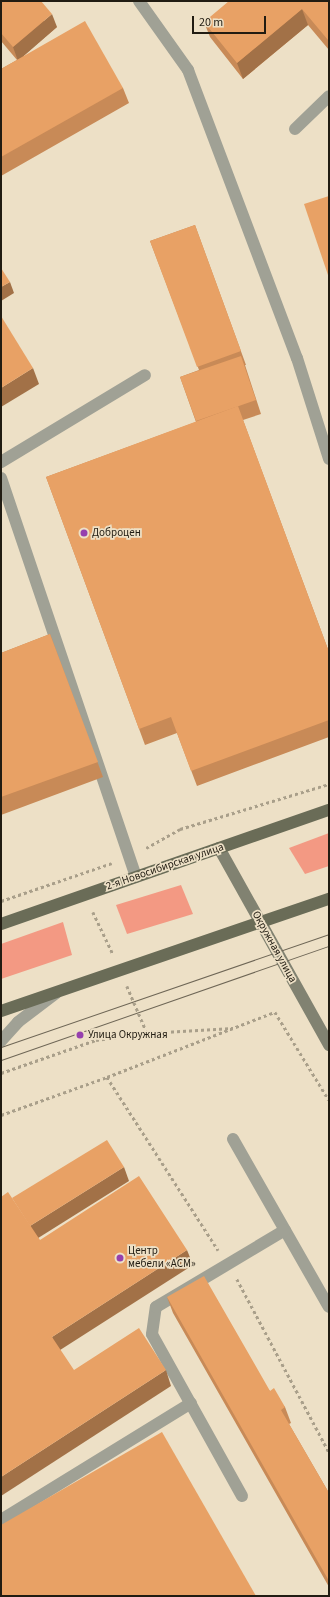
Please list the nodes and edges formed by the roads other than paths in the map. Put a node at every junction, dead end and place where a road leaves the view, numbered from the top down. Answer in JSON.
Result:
{"nodes":[{"id":1,"x":139,"y":1,"type":"edge"},
{"id":2,"x":329,"y":96,"type":"edge"},
{"id":3,"x":295,"y":129,"type":"dead end"},
{"id":4,"x":145,"y":375,"type":"dead end"},
{"id":5,"x":329,"y":459,"type":"edge"},
{"id":6,"x":1,"y":462,"type":"edge"},
{"id":7,"x":1,"y":478,"type":"edge"},
{"id":8,"x":329,"y":810,"type":"edge"},
{"id":9,"x":219,"y":848,"type":"junction"},
{"id":10,"x":136,"y":877,"type":"junction"},
{"id":11,"x":329,"y":899,"type":"edge"},
{"id":12,"x":1,"y":924,"type":"edge"},
{"id":13,"x":261,"y":924,"type":"junction"},
{"id":14,"x":56,"y":993,"type":"junction"},
{"id":15,"x":1,"y":1011,"type":"edge"},
{"id":16,"x":1,"y":1041,"type":"edge"},
{"id":17,"x":329,"y":1044,"type":"edge"},
{"id":18,"x":233,"y":1139,"type":"dead end"},
{"id":19,"x":285,"y":1230,"type":"junction"},
{"id":20,"x":329,"y":1307,"type":"edge"},
{"id":21,"x":191,"y":1403,"type":"junction"},
{"id":22,"x":242,"y":1496,"type":"dead end"},
{"id":23,"x":1,"y":1520,"type":"edge"}],
"edges":[{"from":1,"to":5,"type":"street"},
{"from":2,"to":3,"type":"street"},
{"from":4,"to":6,"type":"street"},
{"from":7,"to":10,"type":"street"},
{"from":8,"to":9,"type":"main road","name":"2-я Новосибирская улица"},
{"from":9,"to":10,"type":"main road","name":"2-я Новосибирская улица"},
{"from":9,"to":13,"type":"main road","name":"Окружная улица"},
{"from":10,"to":12,"type":"main road","name":"2-я Новосибирская улица"},
{"from":11,"to":13,"type":"main road"},
{"from":13,"to":14,"type":"main road"},
{"from":13,"to":17,"type":"main road","name":"Окружная улица"},
{"from":14,"to":15,"type":"main road"},
{"from":14,"to":16,"type":"street"},
{"from":18,"to":19,"type":"street"},
{"from":19,"to":20,"type":"street"},
{"from":19,"to":21,"type":"street"},
{"from":21,"to":22,"type":"street"},
{"from":21,"to":23,"type":"street"}]}
